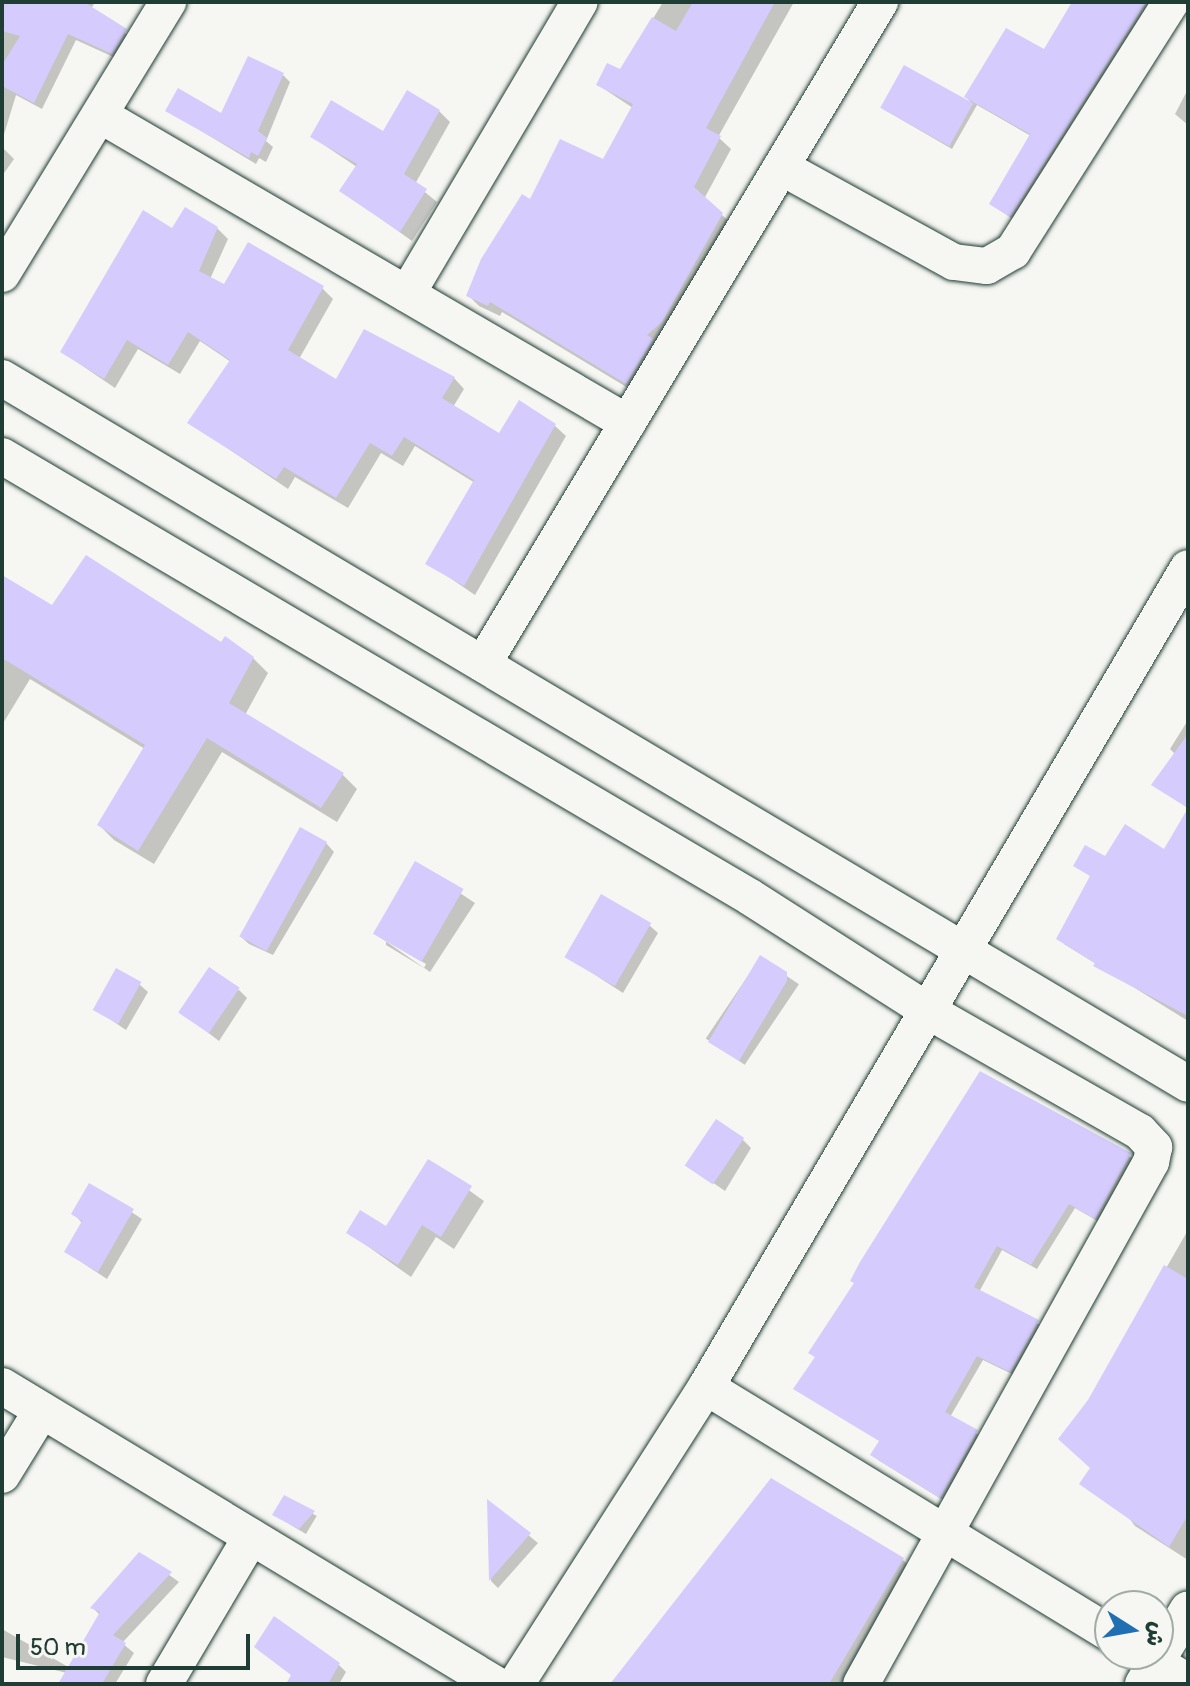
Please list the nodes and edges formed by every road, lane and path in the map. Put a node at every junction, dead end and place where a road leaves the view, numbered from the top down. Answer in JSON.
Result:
{"nodes":[{"id":1,"x":168,"y":2,"type":"edge"},
{"id":2,"x":580,"y":2,"type":"edge"},
{"id":3,"x":880,"y":2,"type":"edge"},
{"id":4,"x":1171,"y":2,"type":"edge"},
{"id":5,"x":100,"y":115,"type":"junction"},
{"id":6,"x":781,"y":167,"type":"junction"},
{"id":7,"x":2,"y":274,"type":"edge"},
{"id":8,"x":407,"y":294,"type":"junction"},
{"id":9,"x":2,"y":378,"type":"edge"},
{"id":10,"x":628,"y":423,"type":"junction"},
{"id":11,"x":2,"y":456,"type":"edge"},
{"id":12,"x":1188,"y":568,"type":"edge"},
{"id":13,"x":483,"y":664,"type":"junction"},
{"id":14,"x":963,"y":950,"type":"junction"},
{"id":15,"x":928,"y":1011,"type":"junction"},
{"id":16,"x":1188,"y":1084,"type":"edge"},
{"id":17,"x":2,"y":1386,"type":"edge"},
{"id":18,"x":706,"y":1387,"type":"junction"},
{"id":19,"x":42,"y":1410,"type":"junction"},
{"id":20,"x":2,"y":1475,"type":"edge"},
{"id":21,"x":942,"y":1531,"type":"junction"},
{"id":22,"x":251,"y":1537,"type":"junction"},
{"id":23,"x":1188,"y":1609,"type":"edge"},
{"id":24,"x":1094,"y":1624,"type":"edge"},
{"id":25,"x":1174,"y":1629,"type":"edge"},
{"id":26,"x":1155,"y":1670,"type":"edge"},
{"id":27,"x":1188,"y":1682,"type":"edge"},
{"id":28,"x":164,"y":1684,"type":"edge"},
{"id":29,"x":495,"y":1684,"type":"edge"},
{"id":30,"x":516,"y":1684,"type":"edge"},
{"id":31,"x":861,"y":1684,"type":"edge"}],
"edges":[{"from":1,"to":5,"type":"street"},
{"from":2,"to":8,"type":"street"},
{"from":3,"to":6,"type":"street"},
{"from":4,"to":6,"type":"street"},
{"from":5,"to":7,"type":"street"},
{"from":5,"to":8,"type":"street"},
{"from":6,"to":10,"type":"street"},
{"from":8,"to":10,"type":"street"},
{"from":9,"to":13,"type":"street"},
{"from":10,"to":13,"type":"street"},
{"from":11,"to":15,"type":"street"},
{"from":12,"to":14,"type":"street"},
{"from":13,"to":14,"type":"street"},
{"from":14,"to":15,"type":"street"},
{"from":14,"to":16,"type":"street"},
{"from":15,"to":18,"type":"street"},
{"from":15,"to":21,"type":"street"},
{"from":17,"to":19,"type":"street"},
{"from":18,"to":21,"type":"street"},
{"from":18,"to":30,"type":"street"},
{"from":19,"to":20,"type":"street"},
{"from":19,"to":22,"type":"street"},
{"from":21,"to":24,"type":"street"},
{"from":21,"to":31,"type":"street"},
{"from":22,"to":28,"type":"street"},
{"from":22,"to":29,"type":"street"},
{"from":23,"to":25,"type":"street"},
{"from":26,"to":27,"type":"street"}]}
